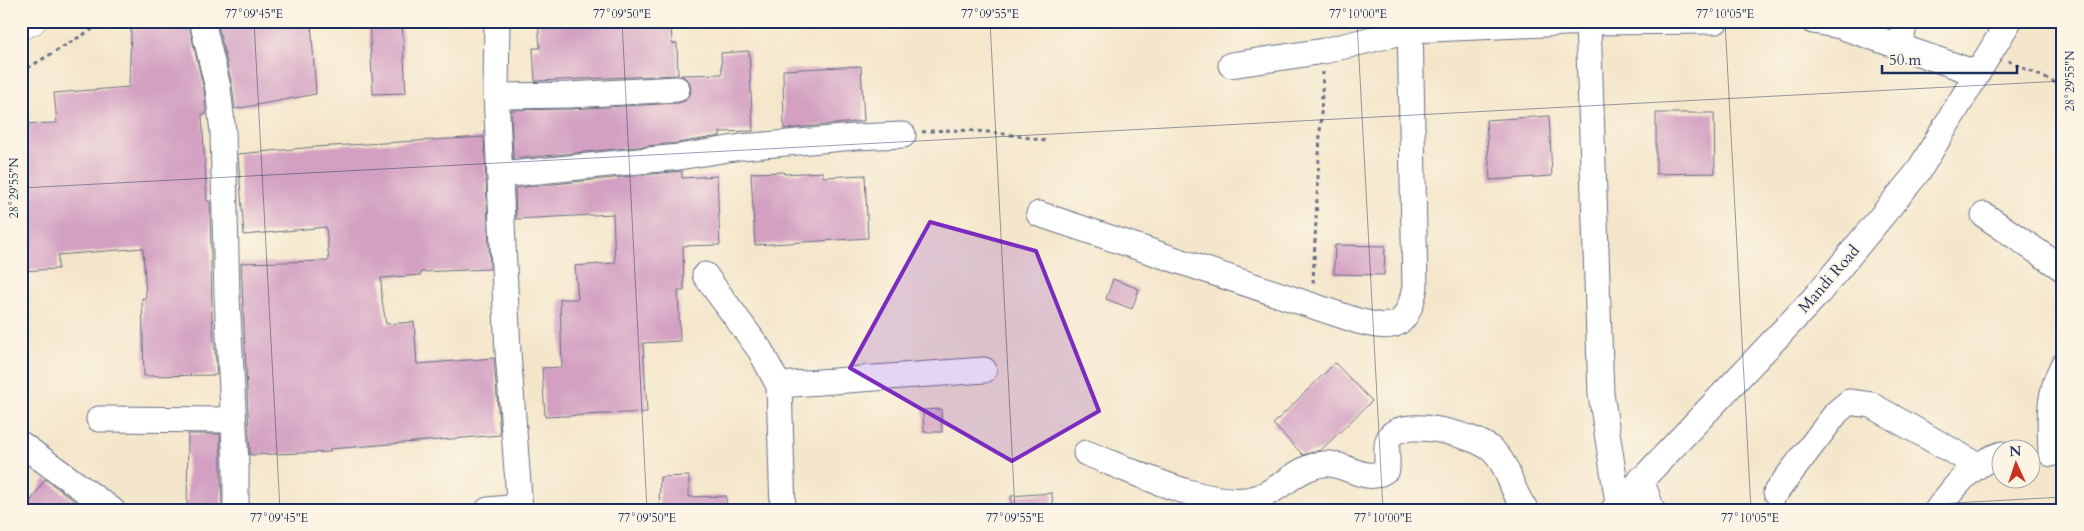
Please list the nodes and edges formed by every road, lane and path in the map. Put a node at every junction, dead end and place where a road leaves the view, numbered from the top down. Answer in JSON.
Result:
{"nodes":[{"id":1,"x":32,"y":21,"type":"edge"},
{"id":2,"x":106,"y":21,"type":"edge"},
{"id":3,"x":202,"y":21,"type":"edge"},
{"id":4,"x":497,"y":21,"type":"edge"},
{"id":5,"x":1716,"y":21,"type":"edge"},
{"id":6,"x":1813,"y":21,"type":"edge"},
{"id":7,"x":1905,"y":21,"type":"edge"},
{"id":8,"x":2009,"y":21,"type":"edge"},
{"id":9,"x":1588,"y":22,"type":"edge"},
{"id":10,"x":1538,"y":23,"type":"edge"},
{"id":11,"x":21,"y":26,"type":"edge"},
{"id":12,"x":1410,"y":26,"type":"edge"},
{"id":13,"x":1900,"y":47,"type":"junction"},
{"id":14,"x":1324,"y":51,"type":"junction"},
{"id":15,"x":1990,"y":52,"type":"junction"},
{"id":16,"x":1231,"y":65,"type":"dead end"},
{"id":17,"x":21,"y":72,"type":"edge"},
{"id":18,"x":1976,"y":73,"type":"junction"},
{"id":19,"x":2063,"y":86,"type":"edge"},
{"id":20,"x":677,"y":89,"type":"dead end"},
{"id":21,"x":496,"y":96,"type":"junction"},
{"id":22,"x":903,"y":135,"type":"joint"},
{"id":23,"x":1045,"y":141,"type":"dead end"},
{"id":24,"x":500,"y":175,"type":"junction"},
{"id":25,"x":1039,"y":214,"type":"dead end"},
{"id":26,"x":1984,"y":215,"type":"dead end"},
{"id":27,"x":2063,"y":269,"type":"edge"},
{"id":28,"x":705,"y":275,"type":"dead end"},
{"id":29,"x":1312,"y":304,"type":"junction"},
{"id":30,"x":2063,"y":365,"type":"edge"},
{"id":31,"x":984,"y":370,"type":"dead end"},
{"id":32,"x":779,"y":384,"type":"junction"},
{"id":33,"x":98,"y":419,"type":"dead end"},
{"id":34,"x":232,"y":420,"type":"junction"},
{"id":35,"x":21,"y":444,"type":"edge"},
{"id":36,"x":1086,"y":453,"type":"dead end"},
{"id":37,"x":2048,"y":454,"type":"edge"},
{"id":38,"x":1992,"y":458,"type":"edge"},
{"id":39,"x":1977,"y":465,"type":"junction"},
{"id":40,"x":1642,"y":479,"type":"junction"},
{"id":41,"x":1776,"y":492,"type":"dead end"},
{"id":42,"x":1616,"y":506,"type":"edge"},
{"id":43,"x":520,"y":508,"type":"edge"},
{"id":44,"x":112,"y":510,"type":"edge"},
{"id":45,"x":236,"y":510,"type":"edge"},
{"id":46,"x":488,"y":510,"type":"edge"},
{"id":47,"x":782,"y":510,"type":"edge"},
{"id":48,"x":1526,"y":510,"type":"edge"},
{"id":49,"x":1652,"y":510,"type":"edge"},
{"id":50,"x":1937,"y":510,"type":"edge"}],
"edges":[{"from":1,"to":11,"type":"highway"},
{"from":2,"to":17,"type":"path"},
{"from":3,"to":34,"type":"street"},
{"from":4,"to":21,"type":"street"},
{"from":5,"to":9,"type":"street"},
{"from":6,"to":13,"type":"street"},
{"from":7,"to":13,"type":"street"},
{"from":8,"to":15,"type":"street","name":"Mandi Road"},
{"from":9,"to":10,"type":"street"},
{"from":9,"to":42,"type":"street"},
{"from":10,"to":12,"type":"street"},
{"from":12,"to":14,"type":"street"},
{"from":12,"to":29,"type":"street"},
{"from":13,"to":18,"type":"street"},
{"from":14,"to":16,"type":"street"},
{"from":14,"to":29,"type":"path"},
{"from":15,"to":18,"type":"street","name":"Mandi Road"},
{"from":15,"to":19,"type":"path"},
{"from":18,"to":40,"type":"street","name":"Mandi Road"},
{"from":20,"to":21,"type":"street"},
{"from":21,"to":24,"type":"street"},
{"from":22,"to":23,"type":"path"},
{"from":22,"to":24,"type":"street"},
{"from":24,"to":43,"type":"street"},
{"from":25,"to":29,"type":"street"},
{"from":26,"to":27,"type":"street"},
{"from":28,"to":32,"type":"street"},
{"from":30,"to":37,"type":"street"},
{"from":31,"to":32,"type":"street"},
{"from":32,"to":47,"type":"street"},
{"from":33,"to":34,"type":"street"},
{"from":34,"to":45,"type":"street"},
{"from":35,"to":44,"type":"street"},
{"from":36,"to":48,"type":"street"},
{"from":38,"to":39,"type":"street"},
{"from":39,"to":41,"type":"street"},
{"from":39,"to":50,"type":"street"},
{"from":40,"to":42,"type":"street","name":"Mandi Road"},
{"from":40,"to":49,"type":"street"},
{"from":43,"to":46,"type":"street"}]}
